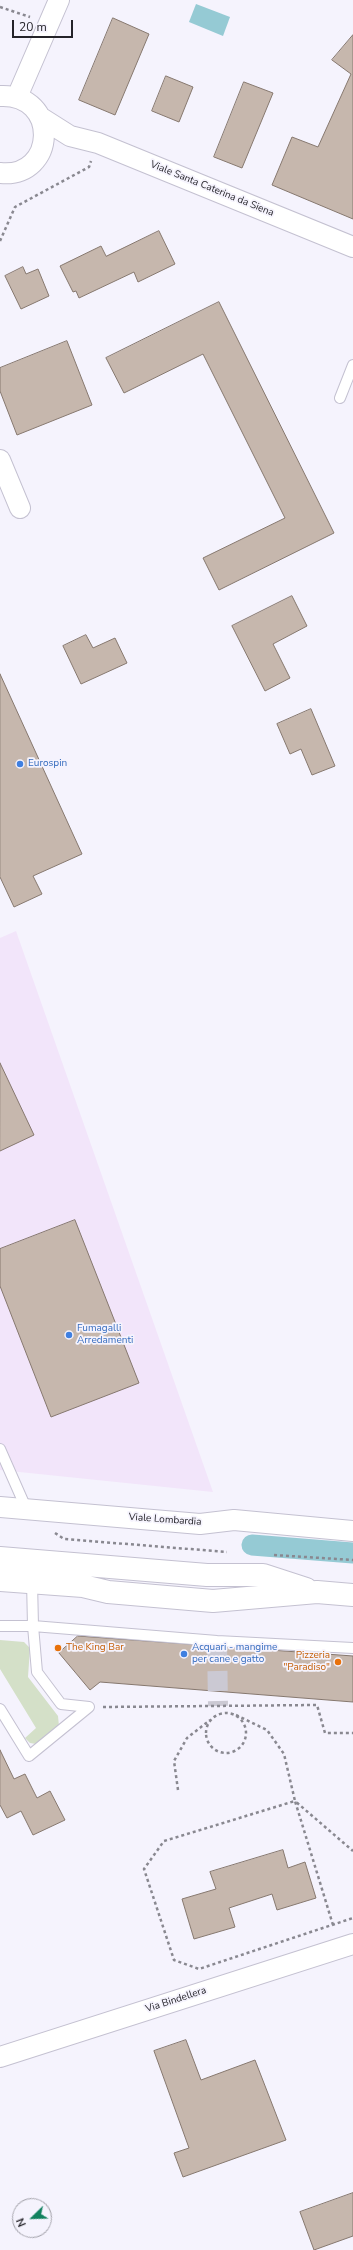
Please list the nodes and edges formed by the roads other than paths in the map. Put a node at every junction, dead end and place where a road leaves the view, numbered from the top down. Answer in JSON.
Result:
{"nodes":[{"id":1,"x":58,"y":0,"type":"edge"},
{"id":2,"x":8,"y":97,"type":"edge"},
{"id":3,"x":40,"y":117,"type":"junction"},
{"id":4,"x":70,"y":136,"type":"junction"},
{"id":5,"x":35,"y":161,"type":"junction"},
{"id":6,"x":0,"y":172,"type":"edge"},
{"id":7,"x":353,"y":247,"type":"edge"},
{"id":8,"x":353,"y":364,"type":"edge"},
{"id":9,"x":340,"y":398,"type":"dead end"},
{"id":10,"x":0,"y":460,"type":"edge"},
{"id":11,"x":20,"y":508,"type":"dead end"},
{"id":12,"x":0,"y":1449,"type":"edge"},
{"id":13,"x":0,"y":1507,"type":"edge"},
{"id":14,"x":26,"y":1508,"type":"junction"},
{"id":15,"x":353,"y":1531,"type":"edge"},
{"id":16,"x":1,"y":1575,"type":"edge"},
{"id":17,"x":33,"y":1582,"type":"junction"},
{"id":18,"x":317,"y":1592,"type":"junction"},
{"id":19,"x":353,"y":1595,"type":"edge"},
{"id":20,"x":0,"y":1626,"type":"edge"},
{"id":21,"x":33,"y":1626,"type":"junction"},
{"id":22,"x":353,"y":1648,"type":"edge"},
{"id":23,"x":0,"y":1709,"type":"edge"},
{"id":24,"x":353,"y":1944,"type":"edge"},
{"id":25,"x":0,"y":2057,"type":"edge"}],
"edges":[{"from":1,"to":2,"type":"street"},
{"from":2,"to":3,"type":"street","name":"Viale Santa Caterina da Siena"},
{"from":3,"to":4,"type":"street","name":"Viale Santa Caterina da Siena"},
{"from":3,"to":5,"type":"street"},
{"from":4,"to":5,"type":"street"},
{"from":4,"to":7,"type":"street","name":"Viale Santa Caterina da Siena"},
{"from":5,"to":6,"type":"street"},
{"from":8,"to":9,"type":"lane"},
{"from":10,"to":11,"type":"street"},
{"from":12,"to":14,"type":"lane"},
{"from":13,"to":14,"type":"street","name":"Viale Lombardia"},
{"from":14,"to":15,"type":"street","name":"Viale Lombardia"},
{"from":16,"to":17,"type":"main road"},
{"from":16,"to":18,"type":"main road"},
{"from":17,"to":18,"type":"main road"},
{"from":17,"to":21,"type":"lane"},
{"from":18,"to":19,"type":"main road"},
{"from":20,"to":21,"type":"lane"},
{"from":21,"to":22,"type":"lane"},
{"from":21,"to":23,"type":"lane"},
{"from":24,"to":25,"type":"street","name":"Via Bindellera"}]}
